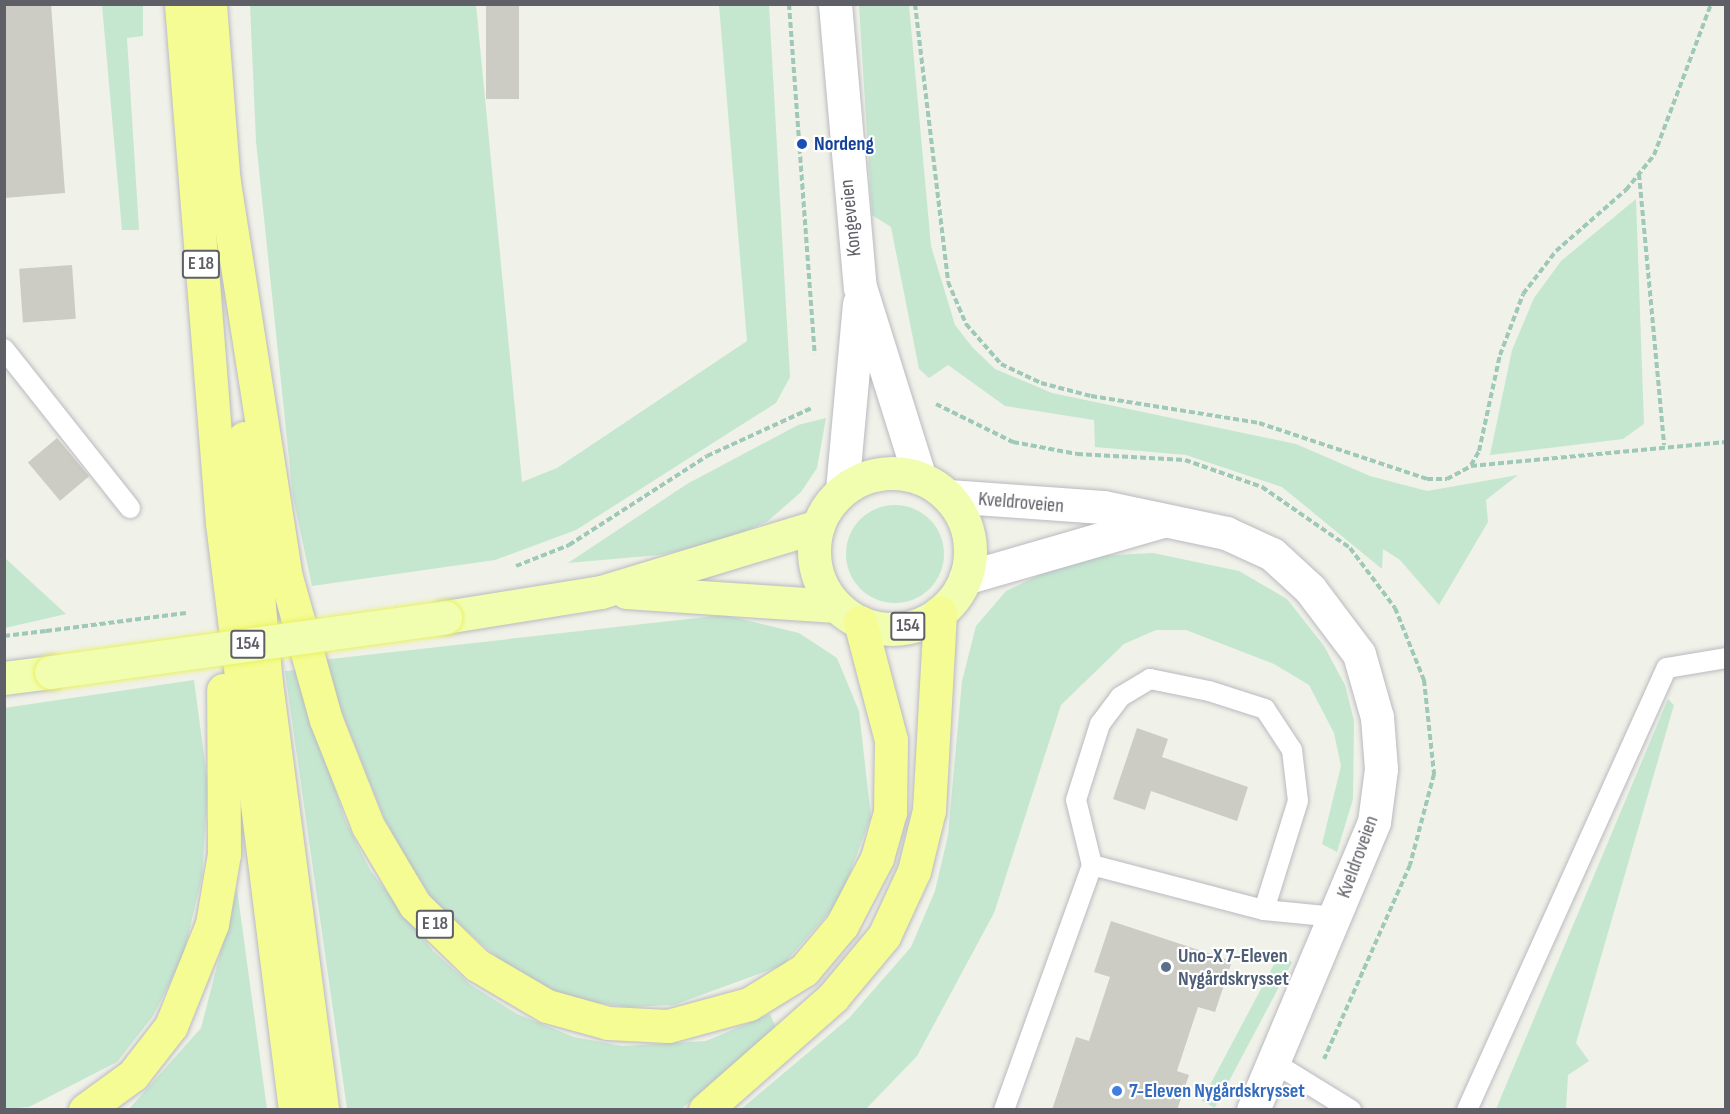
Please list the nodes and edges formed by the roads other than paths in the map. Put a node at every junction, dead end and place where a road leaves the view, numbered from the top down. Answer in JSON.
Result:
{"nodes":[{"id":1,"x":181,"y":4,"type":"edge"},
{"id":2,"x":210,"y":4,"type":"edge"},
{"id":3,"x":835,"y":4,"type":"edge"},
{"id":4,"x":223,"y":176,"type":"junction"},
{"id":5,"x":860,"y":287,"type":"junction"},
{"id":6,"x":4,"y":349,"type":"edge"},
{"id":7,"x":920,"y":478,"type":"junction"},
{"id":8,"x":842,"y":490,"type":"junction"},
{"id":9,"x":948,"y":496,"type":"junction"},
{"id":10,"x":130,"y":508,"type":"dead end"},
{"id":11,"x":1166,"y":519,"type":"junction"},
{"id":12,"x":222,"y":523,"type":"junction"},
{"id":13,"x":818,"y":526,"type":"junction"},
{"id":14,"x":965,"y":578,"type":"junction"},
{"id":15,"x":601,"y":592,"type":"junction"},
{"id":16,"x":940,"y":612,"type":"junction"},
{"id":17,"x":848,"y":614,"type":"junction"},
{"id":18,"x":1725,"y":658,"type":"edge"},
{"id":19,"x":4,"y":678,"type":"edge"},
{"id":20,"x":1092,"y":865,"type":"junction"},
{"id":21,"x":1264,"y":910,"type":"junction"},
{"id":22,"x":1336,"y":917,"type":"junction"},
{"id":23,"x":1272,"y":1062,"type":"junction"},
{"id":24,"x":84,"y":1110,"type":"edge"},
{"id":25,"x":295,"y":1110,"type":"edge"},
{"id":26,"x":322,"y":1110,"type":"edge"},
{"id":27,"x":705,"y":1110,"type":"edge"},
{"id":28,"x":1004,"y":1110,"type":"edge"},
{"id":29,"x":1252,"y":1110,"type":"edge"},
{"id":30,"x":1351,"y":1110,"type":"edge"},
{"id":31,"x":1467,"y":1110,"type":"edge"}],
"edges":[{"from":1,"to":12,"type":"highway","number":"E 18"},
{"from":2,"to":4,"type":"highway","number":"E 18"},
{"from":3,"to":5,"type":"street","name":"Kongeveien"},
{"from":4,"to":17,"type":"highway","number":"E 18"},
{"from":4,"to":26,"type":"highway","number":"E 18"},
{"from":5,"to":7,"type":"street","name":"Kongeveien"},
{"from":5,"to":8,"type":"street","name":"Kongeveien"},
{"from":6,"to":10,"type":"lane"},
{"from":7,"to":8,"type":"main road"},
{"from":7,"to":9,"type":"main road"},
{"from":8,"to":13,"type":"main road"},
{"from":9,"to":11,"type":"street","name":"Kveldroveien"},
{"from":9,"to":14,"type":"main road"},
{"from":11,"to":14,"type":"street","name":"Kveldroveien"},
{"from":11,"to":22,"type":"street","name":"Kveldroveien"},
{"from":12,"to":24,"type":"highway","number":"E 18"},
{"from":12,"to":25,"type":"highway","number":"E 18"},
{"from":13,"to":15,"type":"main road","number":"154"},
{"from":13,"to":17,"type":"main road"},
{"from":14,"to":16,"type":"main road","number":"154"},
{"from":15,"to":17,"type":"main road","number":"154"},
{"from":15,"to":19,"type":"main road","number":"154","bridge":true},
{"from":16,"to":17,"type":"main road","number":"154"},
{"from":16,"to":27,"type":"highway"},
{"from":18,"to":31,"type":"lane"},
{"from":20,"to":21,"type":"lane"},
{"from":20,"to":21,"type":"lane"},
{"from":20,"to":28,"type":"lane"},
{"from":21,"to":22,"type":"lane"},
{"from":22,"to":23,"type":"street","name":"Kveldroveien"},
{"from":23,"to":29,"type":"street","name":"Kveldroveien"},
{"from":23,"to":30,"type":"lane"}]}
